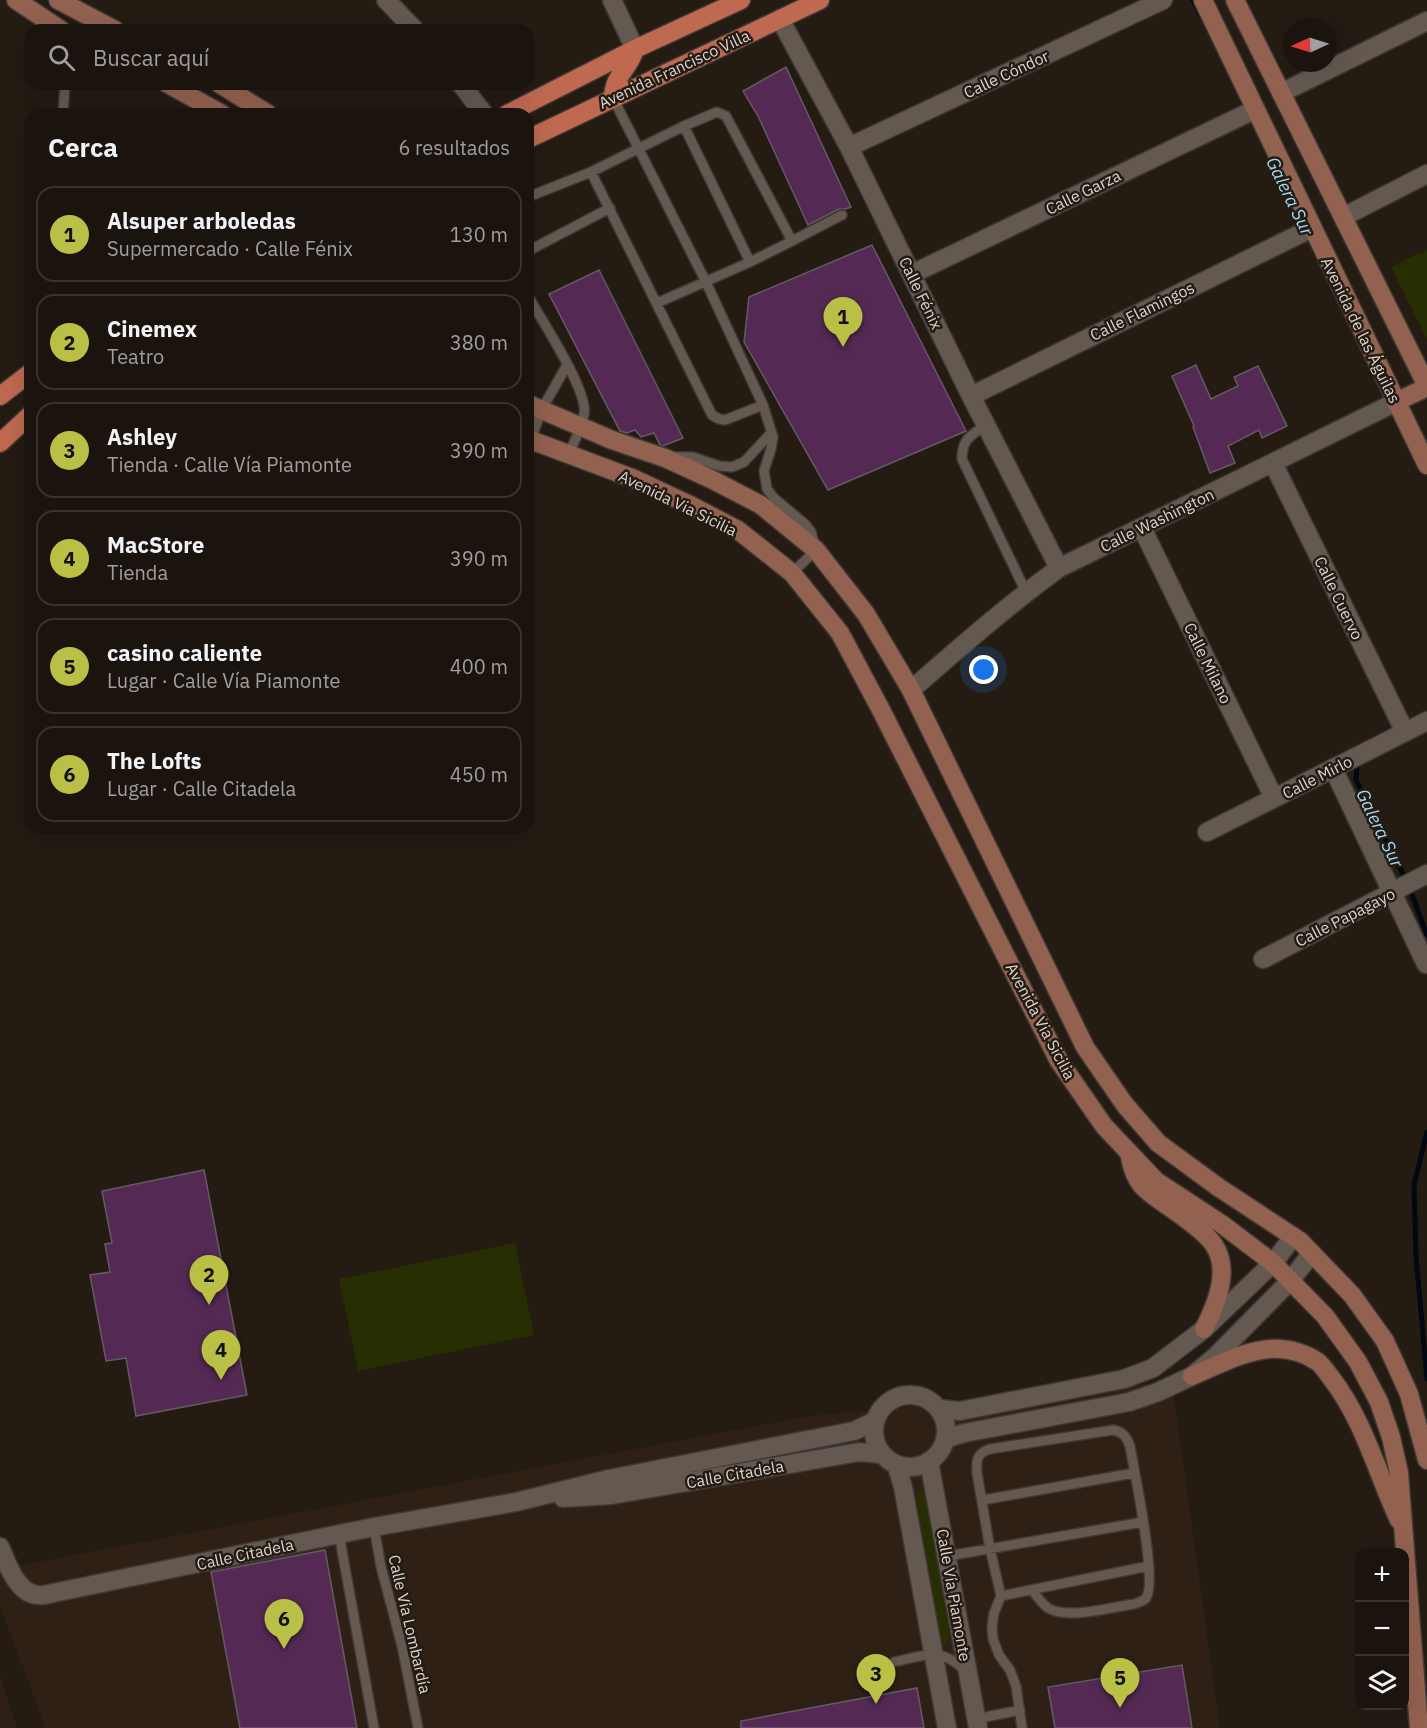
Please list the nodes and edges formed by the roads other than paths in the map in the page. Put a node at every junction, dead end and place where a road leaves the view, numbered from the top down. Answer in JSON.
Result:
{"nodes":[{"id":1,"x":16,"y":0,"type":"edge"},
{"id":2,"x":386,"y":0,"type":"edge"},
{"id":3,"x":612,"y":0,"type":"edge"},
{"id":4,"x":741,"y":0,"type":"edge"},
{"id":5,"x":787,"y":0,"type":"edge"},
{"id":6,"x":820,"y":0,"type":"edge"},
{"id":7,"x":1163,"y":0,"type":"edge"},
{"id":8,"x":1203,"y":0,"type":"edge"},
{"id":9,"x":1235,"y":0,"type":"edge"},
{"id":10,"x":60,"y":1,"type":"edge"},
{"id":11,"x":780,"y":19,"type":"junction"},
{"id":12,"x":1427,"y":21,"type":"edge"},
{"id":13,"x":52,"y":24,"type":"edge"},
{"id":14,"x":56,"y":24,"type":"edge"},
{"id":15,"x":104,"y":24,"type":"edge"},
{"id":16,"x":409,"y":24,"type":"edge"},
{"id":17,"x":635,"y":49,"type":"junction"},
{"id":18,"x":65,"y":90,"type":"edge"},
{"id":19,"x":179,"y":90,"type":"edge"},
{"id":20,"x":230,"y":90,"type":"edge"},
{"id":21,"x":465,"y":90,"type":"edge"},
{"id":22,"x":1281,"y":93,"type":"junction"},
{"id":23,"x":613,"y":98,"type":"junction"},
{"id":24,"x":63,"y":108,"type":"edge"},
{"id":25,"x":211,"y":108,"type":"edge"},
{"id":26,"x":258,"y":108,"type":"edge"},
{"id":27,"x":479,"y":108,"type":"edge"},
{"id":28,"x":519,"y":108,"type":"edge"},
{"id":29,"x":1254,"y":110,"type":"junction"},
{"id":30,"x":684,"y":126,"type":"junction"},
{"id":31,"x":534,"y":136,"type":"edge"},
{"id":32,"x":849,"y":147,"type":"junction"},
{"id":33,"x":639,"y":149,"type":"junction"},
{"id":34,"x":591,"y":171,"type":"junction"},
{"id":35,"x":1427,"y":174,"type":"edge"},
{"id":36,"x":534,"y":195,"type":"edge"},
{"id":37,"x":610,"y":208,"type":"junction"},
{"id":38,"x":842,"y":215,"type":"dead end"},
{"id":39,"x":1343,"y":216,"type":"junction"},
{"id":40,"x":1312,"y":228,"type":"junction"},
{"id":41,"x":792,"y":241,"type":"junction"},
{"id":42,"x":534,"y":248,"type":"edge"},
{"id":43,"x":750,"y":262,"type":"junction"},
{"id":44,"x":912,"y":274,"type":"junction"},
{"id":45,"x":706,"y":282,"type":"junction"},
{"id":46,"x":657,"y":303,"type":"junction"},
{"id":47,"x":534,"y":307,"type":"edge"},
{"id":48,"x":567,"y":365,"type":"junction"},
{"id":49,"x":24,"y":378,"type":"edge"},
{"id":50,"x":1427,"y":387,"type":"edge"},
{"id":51,"x":0,"y":396,"type":"edge"},
{"id":52,"x":971,"y":396,"type":"junction"},
{"id":53,"x":1396,"y":402,"type":"junction"},
{"id":54,"x":763,"y":405,"type":"junction"},
{"id":55,"x":535,"y":406,"type":"edge"},
{"id":56,"x":24,"y":421,"type":"edge"},
{"id":57,"x":986,"y":425,"type":"junction"},
{"id":58,"x":580,"y":426,"type":"junction"},
{"id":59,"x":771,"y":433,"type":"junction"},
{"id":60,"x":534,"y":441,"type":"edge"},
{"id":61,"x":0,"y":443,"type":"edge"},
{"id":62,"x":568,"y":454,"type":"junction"},
{"id":63,"x":665,"y":458,"type":"junction"},
{"id":64,"x":1272,"y":463,"type":"junction"},
{"id":65,"x":1427,"y":465,"type":"edge"},
{"id":66,"x":1142,"y":528,"type":"junction"},
{"id":67,"x":816,"y":550,"type":"junction"},
{"id":68,"x":1059,"y":568,"type":"junction"},
{"id":69,"x":792,"y":573,"type":"junction"},
{"id":70,"x":1026,"y":592,"type":"junction"},
{"id":71,"x":911,"y":690,"type":"junction"},
{"id":72,"x":1427,"y":721,"type":"edge"},
{"id":73,"x":1405,"y":732,"type":"junction"},
{"id":74,"x":1333,"y":768,"type":"junction"},
{"id":75,"x":1274,"y":798,"type":"junction"},
{"id":76,"x":1206,"y":832,"type":"dead end"},
{"id":77,"x":1427,"y":874,"type":"edge"},
{"id":78,"x":1392,"y":893,"type":"junction"},
{"id":79,"x":1263,"y":959,"type":"dead end"},
{"id":80,"x":1426,"y":964,"type":"edge"},
{"id":81,"x":1129,"y":1152,"type":"junction"},
{"id":82,"x":1293,"y":1237,"type":"junction"},
{"id":83,"x":1312,"y":1253,"type":"junction"},
{"id":84,"x":1273,"y":1263,"type":"junction"},
{"id":85,"x":1290,"y":1281,"type":"junction"},
{"id":86,"x":1204,"y":1329,"type":"junction"},
{"id":87,"x":1192,"y":1376,"type":"junction"},
{"id":88,"x":939,"y":1409,"type":"junction"},
{"id":89,"x":875,"y":1421,"type":"junction"},
{"id":90,"x":945,"y":1439,"type":"junction"},
{"id":91,"x":889,"y":1459,"type":"junction"},
{"id":92,"x":1427,"y":1460,"type":"edge"},
{"id":93,"x":929,"y":1461,"type":"junction"},
{"id":94,"x":1134,"y":1473,"type":"junction"},
{"id":95,"x":982,"y":1500,"type":"junction"},
{"id":96,"x":516,"y":1502,"type":"junction"},
{"id":97,"x":1143,"y":1522,"type":"junction"},
{"id":98,"x":374,"y":1527,"type":"junction"},
{"id":99,"x":1404,"y":1532,"type":"junction"},
{"id":100,"x":339,"y":1534,"type":"junction"},
{"id":101,"x":0,"y":1547,"type":"edge"},
{"id":102,"x":990,"y":1549,"type":"junction"},
{"id":103,"x":948,"y":1556,"type":"junction"},
{"id":104,"x":1149,"y":1566,"type":"junction"},
{"id":105,"x":1032,"y":1590,"type":"junction"},
{"id":106,"x":1001,"y":1596,"type":"junction"},
{"id":107,"x":934,"y":1655,"type":"junction"},
{"id":108,"x":894,"y":1662,"type":"dead end"},
{"id":109,"x":968,"y":1675,"type":"junction"},
{"id":110,"x":1020,"y":1710,"type":"junction"},
{"id":111,"x":977,"y":1724,"type":"edge"},
{"id":112,"x":374,"y":1728,"type":"edge"},
{"id":113,"x":418,"y":1728,"type":"edge"},
{"id":114,"x":947,"y":1728,"type":"edge"},
{"id":115,"x":1022,"y":1728,"type":"edge"},
{"id":116,"x":1419,"y":1728,"type":"edge"}],
"edges":[{"from":1,"to":13,"type":"street"},
{"from":2,"to":16,"type":"street"},
{"from":3,"to":17,"type":"street"},
{"from":4,"to":17,"type":"main road","name":"Avenida Francisco Villa"},
{"from":5,"to":11,"type":"main road"},
{"from":6,"to":11,"type":"main road","name":"Avenida Francisco Villa"},
{"from":7,"to":32,"type":"street","name":"Calle Cóndor"},
{"from":8,"to":29,"type":"street","name":"Avenida de las Águilas"},
{"from":9,"to":22,"type":"street","name":"Avenida de las Águilas"},
{"from":10,"to":14,"type":"street"},
{"from":10,"to":15,"type":"street"},
{"from":11,"to":23,"type":"main road","name":"Avenida Francisco Villa"},
{"from":11,"to":32,"type":"street","name":"Calle Fénix"},
{"from":12,"to":22,"type":"street"},
{"from":17,"to":23,"type":"main road"},
{"from":17,"to":28,"type":"main road","name":"Avenida Francisco Villa"},
{"from":18,"to":24,"type":"lane"},
{"from":19,"to":25,"type":"street"},
{"from":20,"to":26,"type":"street"},
{"from":21,"to":27,"type":"street"},
{"from":22,"to":39,"type":"street","name":"Avenida de las Águilas"},
{"from":23,"to":31,"type":"main road","name":"Avenida Francisco Villa"},
{"from":23,"to":33,"type":"lane"},
{"from":29,"to":40,"type":"street","name":"Avenida de las Águilas"},
{"from":29,"to":44,"type":"street","name":"Calle Garza"},
{"from":30,"to":33,"type":"lane"},
{"from":30,"to":41,"type":"lane"},
{"from":30,"to":43,"type":"lane"},
{"from":32,"to":44,"type":"street","name":"Calle Fénix"},
{"from":33,"to":34,"type":"lane"},
{"from":33,"to":45,"type":"lane"},
{"from":34,"to":36,"type":"lane"},
{"from":34,"to":37,"type":"lane"},
{"from":35,"to":39,"type":"street"},
{"from":37,"to":42,"type":"lane"},
{"from":37,"to":46,"type":"lane"},
{"from":38,"to":41,"type":"lane"},
{"from":39,"to":50,"type":"street","name":"Avenida de las Águilas"},
{"from":40,"to":52,"type":"street","name":"Calle Flamingos"},
{"from":40,"to":53,"type":"street","name":"Avenida de las Águilas"},
{"from":41,"to":43,"type":"lane"},
{"from":43,"to":45,"type":"lane"},
{"from":44,"to":52,"type":"street","name":"Calle Fénix"},
{"from":45,"to":46,"type":"lane"},
{"from":45,"to":54,"type":"lane"},
{"from":46,"to":54,"type":"lane"},
{"from":47,"to":48,"type":"lane"},
{"from":48,"to":55,"type":"lane"},
{"from":48,"to":58,"type":"lane"},
{"from":49,"to":51,"type":"main road"},
{"from":50,"to":53,"type":"street","name":"Calle Washington"},
{"from":52,"to":57,"type":"street","name":"Calle Fénix"},
{"from":53,"to":64,"type":"street","name":"Calle Washington"},
{"from":53,"to":65,"type":"street","name":"Avenida de las Águilas"},
{"from":54,"to":59,"type":"lane"},
{"from":55,"to":58,"type":"street","name":"Avenida Via Sicilia"},
{"from":56,"to":61,"type":"main road"},
{"from":57,"to":68,"type":"street","name":"Calle Fénix"},
{"from":57,"to":70,"type":"lane"},
{"from":58,"to":62,"type":"lane"},
{"from":58,"to":63,"type":"street","name":"Avenida Via Sicilia"},
{"from":59,"to":63,"type":"lane"},
{"from":59,"to":67,"type":"lane"},
{"from":60,"to":62,"type":"street","name":"Avenida Via Sicilia"},
{"from":62,"to":69,"type":"street","name":"Avenida Via Sicilia"},
{"from":63,"to":67,"type":"street","name":"Avenida Via Sicilia"},
{"from":64,"to":66,"type":"street","name":"Calle Washington"},
{"from":64,"to":73,"type":"street","name":"Calle Cuervo"},
{"from":66,"to":68,"type":"street","name":"Calle Washington"},
{"from":66,"to":75,"type":"street","name":"Calle Milano"},
{"from":67,"to":69,"type":"lane"},
{"from":67,"to":71,"type":"street","name":"Avenida Via Sicilia"},
{"from":68,"to":70,"type":"street","name":"Calle Washington"},
{"from":69,"to":81,"type":"street","name":"Avenida Via Sicilia"},
{"from":70,"to":71,"type":"street","name":"Calle Washington"},
{"from":71,"to":82,"type":"street","name":"Avenida Via Sicilia"},
{"from":72,"to":73,"type":"street","name":"Calle Mirlo"},
{"from":73,"to":74,"type":"street","name":"Calle Mirlo"},
{"from":74,"to":75,"type":"street","name":"Calle Mirlo"},
{"from":74,"to":78,"type":"street"},
{"from":75,"to":76,"type":"street","name":"Calle Mirlo"},
{"from":77,"to":78,"type":"street","name":"Calle Papagayo"},
{"from":78,"to":79,"type":"street","name":"Calle Papagayo"},
{"from":78,"to":80,"type":"street"},
{"from":81,"to":84,"type":"street","name":"Avenida Via Sicilia"},
{"from":81,"to":86,"type":"street"},
{"from":82,"to":83,"type":"street","name":"Avenida Via Sicilia"},
{"from":82,"to":84,"type":"street"},
{"from":83,"to":85,"type":"street"},
{"from":83,"to":92,"type":"street","name":"Avenida Via Sicilia"},
{"from":84,"to":85,"type":"street","name":"Avenida Via Sicilia"},
{"from":84,"to":86,"type":"street"},
{"from":85,"to":87,"type":"street"},
{"from":85,"to":99,"type":"street","name":"Avenida Via Sicilia"},
{"from":86,"to":88,"type":"street"},
{"from":87,"to":90,"type":"street"},
{"from":87,"to":99,"type":"street"},
{"from":88,"to":89,"type":"street"},
{"from":88,"to":90,"type":"street"},
{"from":89,"to":91,"type":"street"},
{"from":89,"to":96,"type":"street","name":"Calle Citadela"},
{"from":90,"to":93,"type":"street"},
{"from":91,"to":93,"type":"street"},
{"from":91,"to":96,"type":"street","name":"Calle Citadela"},
{"from":91,"to":107,"type":"street","name":"Calle Vía Piamonte"},
{"from":93,"to":103,"type":"street","name":"Calle Vía Piamonte"},
{"from":94,"to":95,"type":"lane"},
{"from":94,"to":95,"type":"lane"},
{"from":94,"to":97,"type":"lane"},
{"from":95,"to":102,"type":"lane"},
{"from":96,"to":98,"type":"street","name":"Calle Citadela"},
{"from":97,"to":102,"type":"lane"},
{"from":97,"to":104,"type":"lane"},
{"from":98,"to":100,"type":"street","name":"Calle Citadela"},
{"from":98,"to":113,"type":"lane","name":"Calle Vía Lombardía"},
{"from":99,"to":116,"type":"street","name":"Avenida Via Sicilia"},
{"from":100,"to":101,"type":"street","name":"Calle Citadela"},
{"from":100,"to":112,"type":"lane"},
{"from":102,"to":103,"type":"lane"},
{"from":102,"to":106,"type":"lane"},
{"from":103,"to":109,"type":"street","name":"Calle Vía Piamonte"},
{"from":104,"to":105,"type":"lane"},
{"from":104,"to":105,"type":"lane"},
{"from":105,"to":106,"type":"lane"},
{"from":106,"to":110,"type":"lane"},
{"from":107,"to":108,"type":"lane"},
{"from":107,"to":109,"type":"lane"},
{"from":107,"to":114,"type":"street","name":"Calle Vía Piamonte"},
{"from":109,"to":111,"type":"street","name":"Calle Vía Piamonte"},
{"from":110,"to":111,"type":"lane"},
{"from":110,"to":115,"type":"lane"}]}
